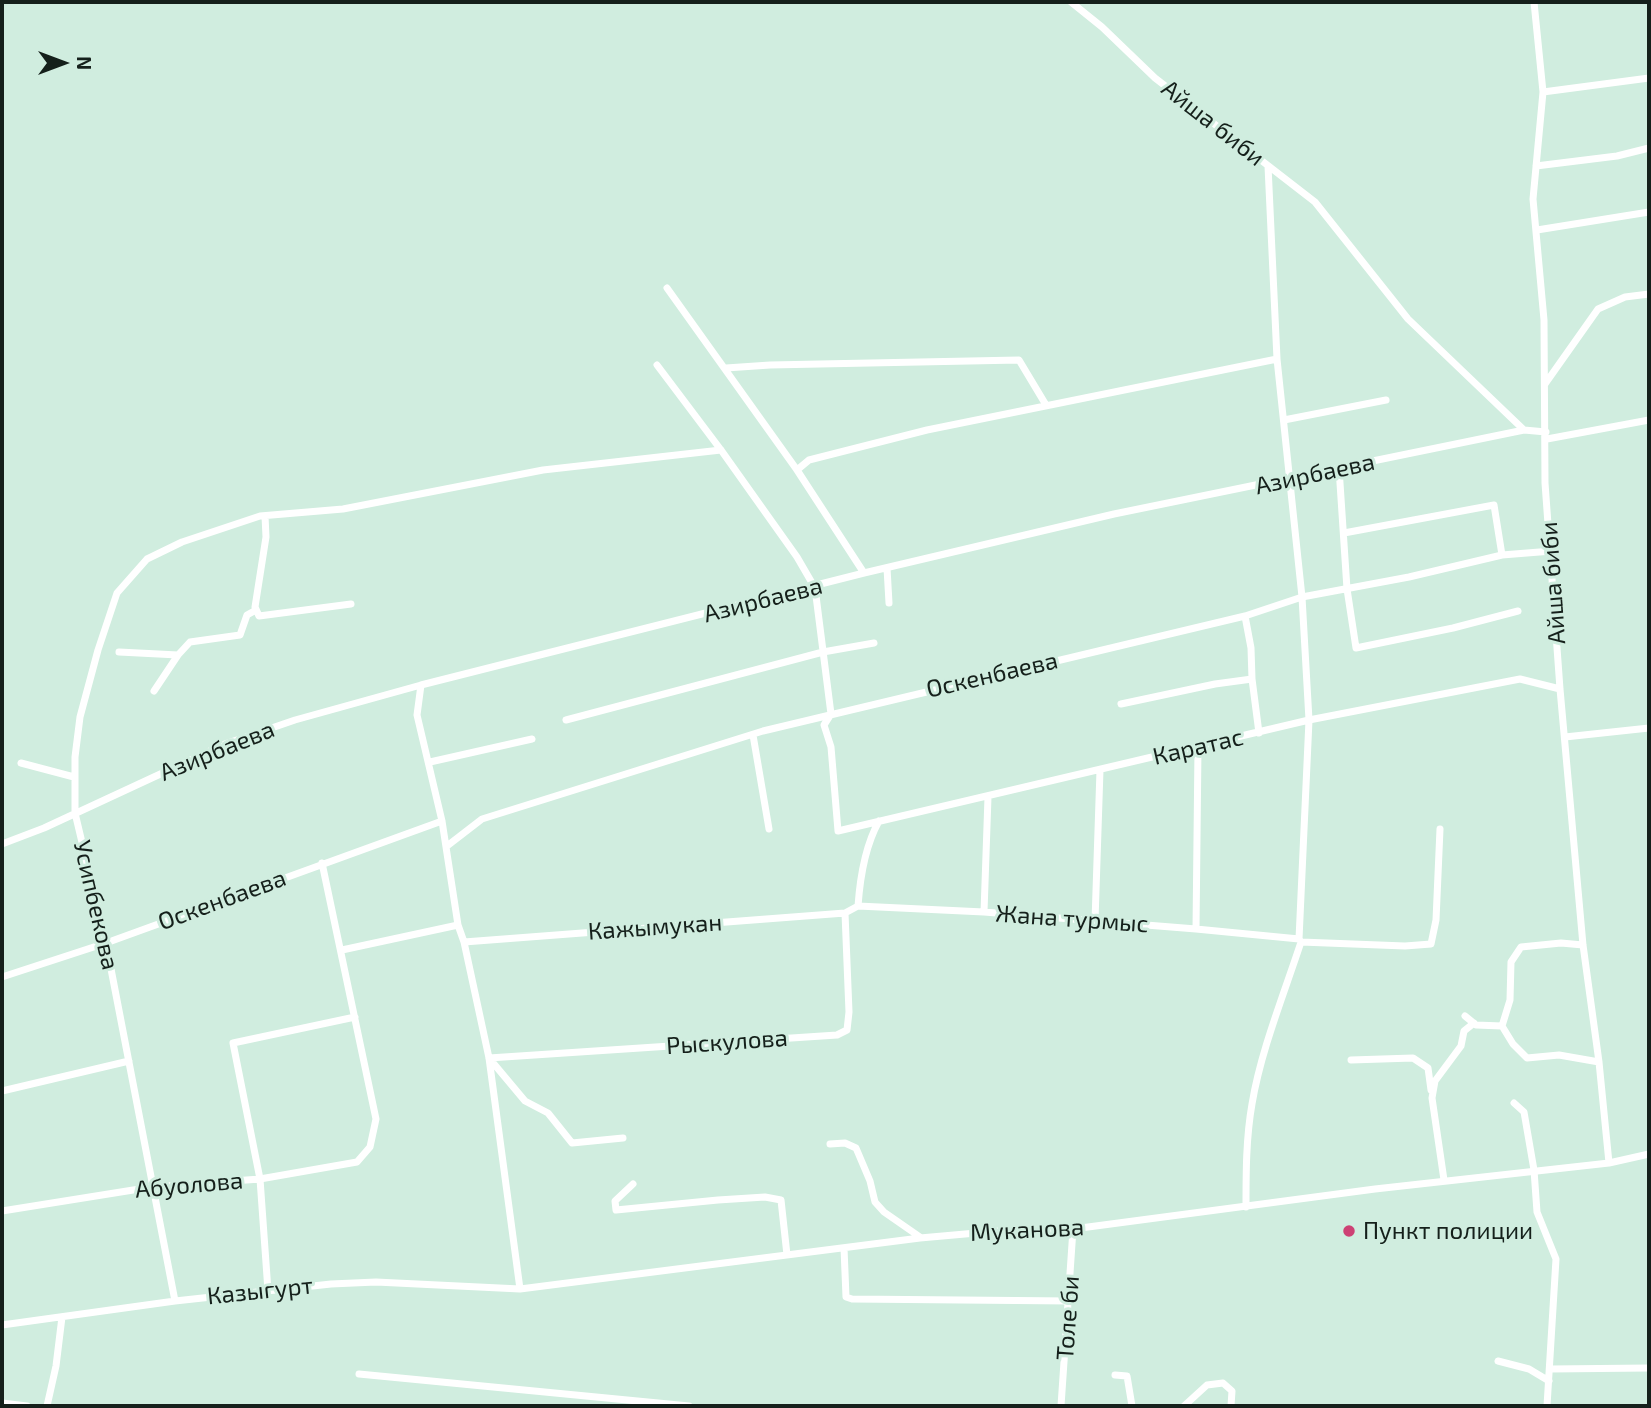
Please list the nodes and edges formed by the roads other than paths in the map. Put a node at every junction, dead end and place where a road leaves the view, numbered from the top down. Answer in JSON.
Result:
{"nodes":[{"id":1,"x":1071,"y":2,"type":"edge"},
{"id":2,"x":1534,"y":2,"type":"edge"},
{"id":3,"x":1649,"y":78,"type":"edge"},
{"id":4,"x":1542,"y":92,"type":"junction"},
{"id":5,"x":1649,"y":148,"type":"edge"},
{"id":6,"x":1268,"y":166,"type":"junction"},
{"id":7,"x":1536,"y":166,"type":"junction"},
{"id":8,"x":1649,"y":212,"type":"edge"},
{"id":9,"x":1537,"y":230,"type":"junction"},
{"id":10,"x":667,"y":288,"type":"dead end"},
{"id":11,"x":1649,"y":294,"type":"edge"},
{"id":12,"x":1277,"y":359,"type":"junction"},
{"id":13,"x":657,"y":365,"type":"dead end"},
{"id":14,"x":726,"y":368,"type":"junction"},
{"id":15,"x":1545,"y":384,"type":"junction"},
{"id":16,"x":1386,"y":400,"type":"dead end"},
{"id":17,"x":1046,"y":405,"type":"junction"},
{"id":18,"x":1649,"y":420,"type":"edge"},
{"id":19,"x":1284,"y":421,"type":"junction"},
{"id":20,"x":1524,"y":430,"type":"junction"},
{"id":21,"x":1546,"y":436,"type":"junction"},
{"id":22,"x":721,"y":450,"type":"junction"},
{"id":23,"x":1339,"y":468,"type":"junction"},
{"id":24,"x":797,"y":470,"type":"junction"},
{"id":25,"x":1290,"y":478,"type":"junction"},
{"id":26,"x":265,"y":516,"type":"junction"},
{"id":27,"x":1344,"y":533,"type":"junction"},
{"id":28,"x":1552,"y":551,"type":"junction"},
{"id":29,"x":1502,"y":555,"type":"junction"},
{"id":30,"x":887,"y":568,"type":"junction"},
{"id":31,"x":864,"y":573,"type":"junction"},
{"id":32,"x":815,"y":588,"type":"junction"},
{"id":33,"x":1348,"y":589,"type":"junction"},
{"id":34,"x":1302,"y":597,"type":"junction"},
{"id":35,"x":889,"y":603,"type":"dead end"},
{"id":36,"x":351,"y":604,"type":"dead end"},
{"id":37,"x":256,"y":610,"type":"junction"},
{"id":38,"x":1518,"y":611,"type":"dead end"},
{"id":39,"x":1245,"y":616,"type":"junction"},
{"id":40,"x":874,"y":643,"type":"dead end"},
{"id":41,"x":119,"y":652,"type":"dead end"},
{"id":42,"x":823,"y":652,"type":"junction"},
{"id":43,"x":178,"y":655,"type":"junction"},
{"id":44,"x":1252,"y":679,"type":"junction"},
{"id":45,"x":421,"y":685,"type":"junction"},
{"id":46,"x":1560,"y":690,"type":"junction"},
{"id":47,"x":154,"y":691,"type":"dead end"},
{"id":48,"x":1121,"y":704,"type":"dead end"},
{"id":49,"x":831,"y":713,"type":"junction"},
{"id":50,"x":566,"y":720,"type":"dead end"},
{"id":51,"x":1309,"y":720,"type":"junction"},
{"id":52,"x":1649,"y":728,"type":"edge"},
{"id":53,"x":1259,"y":733,"type":"junction"},
{"id":54,"x":753,"y":734,"type":"junction"},
{"id":55,"x":1565,"y":737,"type":"junction"},
{"id":56,"x":532,"y":739,"type":"dead end"},
{"id":57,"x":1198,"y":748,"type":"junction"},
{"id":58,"x":430,"y":762,"type":"junction"},
{"id":59,"x":21,"y":763,"type":"dead end"},
{"id":60,"x":1100,"y":770,"type":"junction"},
{"id":61,"x":74,"y":777,"type":"junction"},
{"id":62,"x":988,"y":797,"type":"junction"},
{"id":63,"x":75,"y":813,"type":"junction"},
{"id":64,"x":879,"y":820,"type":"junction"},
{"id":65,"x":442,"y":821,"type":"junction"},
{"id":66,"x":769,"y":829,"type":"dead end"},
{"id":67,"x":1440,"y":829,"type":"dead end"},
{"id":68,"x":2,"y":844,"type":"edge"},
{"id":69,"x":447,"y":846,"type":"junction"},
{"id":70,"x":322,"y":863,"type":"junction"},
{"id":71,"x":858,"y":906,"type":"junction"},
{"id":72,"x":845,"y":912,"type":"junction"},
{"id":73,"x":985,"y":912,"type":"junction"},
{"id":74,"x":1096,"y":921,"type":"junction"},
{"id":75,"x":458,"y":925,"type":"junction"},
{"id":76,"x":1196,"y":929,"type":"junction"},
{"id":77,"x":1300,"y":941,"type":"junction"},
{"id":78,"x":464,"y":942,"type":"junction"},
{"id":79,"x":106,"y":943,"type":"junction"},
{"id":80,"x":1583,"y":945,"type":"junction"},
{"id":81,"x":342,"y":950,"type":"junction"},
{"id":82,"x":2,"y":977,"type":"edge"},
{"id":83,"x":1465,"y":1016,"type":"dead end"},
{"id":84,"x":355,"y":1017,"type":"junction"},
{"id":85,"x":1474,"y":1023,"type":"junction"},
{"id":86,"x":1502,"y":1026,"type":"junction"},
{"id":87,"x":489,"y":1058,"type":"junction"},
{"id":88,"x":1351,"y":1060,"type":"dead end"},
{"id":89,"x":129,"y":1061,"type":"junction"},
{"id":90,"x":1599,"y":1062,"type":"junction"},
{"id":91,"x":2,"y":1091,"type":"edge"},
{"id":92,"x":1432,"y":1098,"type":"junction"},
{"id":93,"x":1514,"y":1103,"type":"dead end"},
{"id":94,"x":623,"y":1138,"type":"dead end"},
{"id":95,"x":830,"y":1144,"type":"dead end"},
{"id":96,"x":1649,"y":1154,"type":"edge"},
{"id":97,"x":1609,"y":1163,"type":"junction"},
{"id":98,"x":1534,"y":1170,"type":"junction"},
{"id":99,"x":260,"y":1179,"type":"junction"},
{"id":100,"x":1444,"y":1180,"type":"junction"},
{"id":101,"x":632,"y":1184,"type":"dead end"},
{"id":102,"x":152,"y":1186,"type":"junction"},
{"id":103,"x":1246,"y":1207,"type":"junction"},
{"id":104,"x":2,"y":1211,"type":"edge"},
{"id":105,"x":1073,"y":1229,"type":"junction"},
{"id":106,"x":920,"y":1238,"type":"junction"},
{"id":107,"x":844,"y":1248,"type":"junction"},
{"id":108,"x":787,"y":1255,"type":"junction"},
{"id":109,"x":520,"y":1289,"type":"junction"},
{"id":110,"x":268,"y":1291,"type":"junction"},
{"id":111,"x":175,"y":1301,"type":"junction"},
{"id":112,"x":1070,"y":1301,"type":"junction"},
{"id":113,"x":62,"y":1317,"type":"junction"},
{"id":114,"x":2,"y":1325,"type":"edge"},
{"id":115,"x":1498,"y":1362,"type":"dead end"},
{"id":116,"x":1649,"y":1368,"type":"edge"},
{"id":117,"x":1550,"y":1369,"type":"junction"},
{"id":118,"x":359,"y":1374,"type":"dead end"},
{"id":119,"x":1115,"y":1375,"type":"dead end"},
{"id":120,"x":1549,"y":1381,"type":"junction"},
{"id":121,"x":601,"y":1397,"type":"junction"},
{"id":122,"x":2,"y":1403,"type":"edge"},
{"id":123,"x":27,"y":1406,"type":"edge"},
{"id":124,"x":47,"y":1406,"type":"edge"},
{"id":125,"x":600,"y":1406,"type":"edge"},
{"id":126,"x":689,"y":1406,"type":"edge"},
{"id":127,"x":1061,"y":1406,"type":"edge"},
{"id":128,"x":1132,"y":1406,"type":"edge"},
{"id":129,"x":1184,"y":1406,"type":"edge"},
{"id":130,"x":1231,"y":1406,"type":"edge"},
{"id":131,"x":1547,"y":1406,"type":"edge"}],
"edges":[{"from":1,"to":6,"type":"street","name":"Айша биби"},
{"from":2,"to":4,"type":"street","name":"Айша биби"},
{"from":3,"to":4,"type":"street"},
{"from":4,"to":7,"type":"street","name":"Айша биби"},
{"from":5,"to":7,"type":"street"},
{"from":6,"to":12,"type":"street"},
{"from":6,"to":20,"type":"street","name":"Айша биби"},
{"from":7,"to":9,"type":"street","name":"Айша биби"},
{"from":8,"to":9,"type":"street"},
{"from":9,"to":15,"type":"street","name":"Айша биби"},
{"from":10,"to":14,"type":"street"},
{"from":11,"to":15,"type":"street"},
{"from":12,"to":17,"type":"street"},
{"from":12,"to":19,"type":"street"},
{"from":13,"to":22,"type":"street"},
{"from":14,"to":17,"type":"street"},
{"from":14,"to":24,"type":"street"},
{"from":15,"to":21,"type":"street","name":"Айша биби"},
{"from":16,"to":19,"type":"street"},
{"from":17,"to":24,"type":"street"},
{"from":18,"to":21,"type":"street","name":"Азирбаева"},
{"from":19,"to":25,"type":"street"},
{"from":20,"to":21,"type":"street","name":"Азирбаева"},
{"from":20,"to":23,"type":"street","name":"Азирбаева"},
{"from":21,"to":28,"type":"street","name":"Айша биби"},
{"from":22,"to":26,"type":"street","name":"Усипбекова"},
{"from":22,"to":32,"type":"street"},
{"from":23,"to":25,"type":"street","name":"Азирбаева"},
{"from":23,"to":27,"type":"street"},
{"from":24,"to":31,"type":"street"},
{"from":25,"to":30,"type":"street","name":"Азирбаева"},
{"from":25,"to":34,"type":"street"},
{"from":26,"to":37,"type":"street"},
{"from":26,"to":61,"type":"street","name":"Усипбекова"},
{"from":27,"to":29,"type":"street"},
{"from":27,"to":33,"type":"street"},
{"from":28,"to":29,"type":"street","name":"Оскенбаева"},
{"from":28,"to":46,"type":"street","name":"Айша биби"},
{"from":29,"to":33,"type":"street","name":"Оскенбаева"},
{"from":30,"to":31,"type":"street","name":"Азирбаева"},
{"from":30,"to":35,"type":"street"},
{"from":31,"to":32,"type":"street","name":"Азирбаева"},
{"from":32,"to":42,"type":"street"},
{"from":32,"to":45,"type":"street","name":"Азирбаева"},
{"from":33,"to":34,"type":"street","name":"Оскенбаева"},
{"from":33,"to":38,"type":"street"},
{"from":34,"to":39,"type":"street","name":"Оскенбаева"},
{"from":34,"to":51,"type":"street"},
{"from":36,"to":37,"type":"street"},
{"from":37,"to":43,"type":"street"},
{"from":39,"to":44,"type":"street"},
{"from":39,"to":49,"type":"street","name":"Оскенбаева"},
{"from":40,"to":42,"type":"street"},
{"from":41,"to":43,"type":"street"},
{"from":42,"to":49,"type":"street"},
{"from":42,"to":50,"type":"street"},
{"from":43,"to":47,"type":"street"},
{"from":44,"to":48,"type":"street"},
{"from":44,"to":53,"type":"street"},
{"from":45,"to":58,"type":"street"},
{"from":45,"to":63,"type":"street","name":"Азирбаева"},
{"from":46,"to":51,"type":"street","name":"Каратас"},
{"from":46,"to":55,"type":"street","name":"Айша биби"},
{"from":49,"to":54,"type":"street","name":"Оскенбаева"},
{"from":49,"to":64,"type":"street","name":"Каратас"},
{"from":51,"to":53,"type":"street","name":"Каратас"},
{"from":51,"to":77,"type":"street"},
{"from":52,"to":55,"type":"street"},
{"from":53,"to":57,"type":"street","name":"Каратас"},
{"from":54,"to":66,"type":"street"},
{"from":54,"to":69,"type":"street","name":"Оскенбаева"},
{"from":55,"to":80,"type":"street","name":"Айша биби"},
{"from":56,"to":58,"type":"street"},
{"from":57,"to":60,"type":"street","name":"Каратас"},
{"from":57,"to":76,"type":"street"},
{"from":58,"to":65,"type":"street"},
{"from":59,"to":61,"type":"street"},
{"from":60,"to":62,"type":"street","name":"Каратас"},
{"from":60,"to":74,"type":"street"},
{"from":61,"to":63,"type":"street","name":"Усипбекова"},
{"from":62,"to":64,"type":"street","name":"Каратас"},
{"from":62,"to":73,"type":"street"},
{"from":63,"to":68,"type":"street","name":"Азирбаева"},
{"from":63,"to":79,"type":"street","name":"Усипбекова"},
{"from":64,"to":71,"type":"street"},
{"from":65,"to":69,"type":"street"},
{"from":65,"to":70,"type":"street","name":"Оскенбаева"},
{"from":67,"to":77,"type":"street"},
{"from":69,"to":75,"type":"street"},
{"from":70,"to":79,"type":"street","name":"Оскенбаева"},
{"from":70,"to":81,"type":"street"},
{"from":71,"to":72,"type":"street","name":"Жана турмыс"},
{"from":71,"to":73,"type":"street","name":"Жана турмыс"},
{"from":72,"to":78,"type":"street","name":"Кажымукан"},
{"from":72,"to":87,"type":"street","name":"Рыскулова"},
{"from":73,"to":74,"type":"street","name":"Жана турмыс"},
{"from":74,"to":76,"type":"street","name":"Жана турмыс"},
{"from":75,"to":78,"type":"street"},
{"from":75,"to":81,"type":"street"},
{"from":76,"to":77,"type":"street","name":"Жана турмыс"},
{"from":77,"to":103,"type":"street"},
{"from":78,"to":87,"type":"street"},
{"from":79,"to":82,"type":"street","name":"Оскенбаева"},
{"from":79,"to":89,"type":"street","name":"Усипбекова"},
{"from":80,"to":86,"type":"street"},
{"from":80,"to":90,"type":"street","name":"Айша биби"},
{"from":81,"to":84,"type":"street"},
{"from":83,"to":85,"type":"street"},
{"from":84,"to":99,"type":"street","name":"Абуолова"},
{"from":84,"to":99,"type":"street"},
{"from":85,"to":86,"type":"street"},
{"from":85,"to":92,"type":"street"},
{"from":86,"to":90,"type":"street"},
{"from":87,"to":94,"type":"street"},
{"from":87,"to":109,"type":"street"},
{"from":88,"to":92,"type":"street"},
{"from":89,"to":91,"type":"street"},
{"from":89,"to":102,"type":"street","name":"Усипбекова"},
{"from":90,"to":97,"type":"street","name":"Айша биби"},
{"from":92,"to":100,"type":"street"},
{"from":93,"to":98,"type":"street"},
{"from":95,"to":106,"type":"street"},
{"from":96,"to":97,"type":"street","name":"Муканова"},
{"from":97,"to":98,"type":"street","name":"Муканова"},
{"from":98,"to":100,"type":"street","name":"Муканова"},
{"from":98,"to":117,"type":"street"},
{"from":99,"to":102,"type":"street","name":"Абуолова"},
{"from":99,"to":110,"type":"street"},
{"from":100,"to":103,"type":"street","name":"Муканова"},
{"from":101,"to":108,"type":"street"},
{"from":102,"to":104,"type":"street","name":"Абуолова"},
{"from":102,"to":111,"type":"street","name":"Усипбекова"},
{"from":103,"to":105,"type":"street","name":"Муканова"},
{"from":105,"to":106,"type":"street","name":"Муканова"},
{"from":105,"to":112,"type":"street","name":"Толе би"},
{"from":106,"to":107,"type":"street","name":"Муканова"},
{"from":107,"to":108,"type":"street","name":"Муканова"},
{"from":107,"to":112,"type":"street"},
{"from":108,"to":109,"type":"street","name":"Муканова"},
{"from":109,"to":110,"type":"street","name":"Казыгурт"},
{"from":110,"to":111,"type":"street","name":"Казыгурт"},
{"from":111,"to":113,"type":"street","name":"Казыгурт"},
{"from":112,"to":127,"type":"street","name":"Толе би"},
{"from":113,"to":114,"type":"street","name":"Казыгурт"},
{"from":113,"to":124,"type":"street"},
{"from":115,"to":120,"type":"street"},
{"from":116,"to":117,"type":"street"},
{"from":117,"to":120,"type":"street"},
{"from":118,"to":121,"type":"street"},
{"from":119,"to":128,"type":"street"},
{"from":120,"to":131,"type":"street"},
{"from":121,"to":125,"type":"street"},
{"from":121,"to":126,"type":"street"},
{"from":122,"to":123,"type":"street"},
{"from":129,"to":130,"type":"street"}]}
